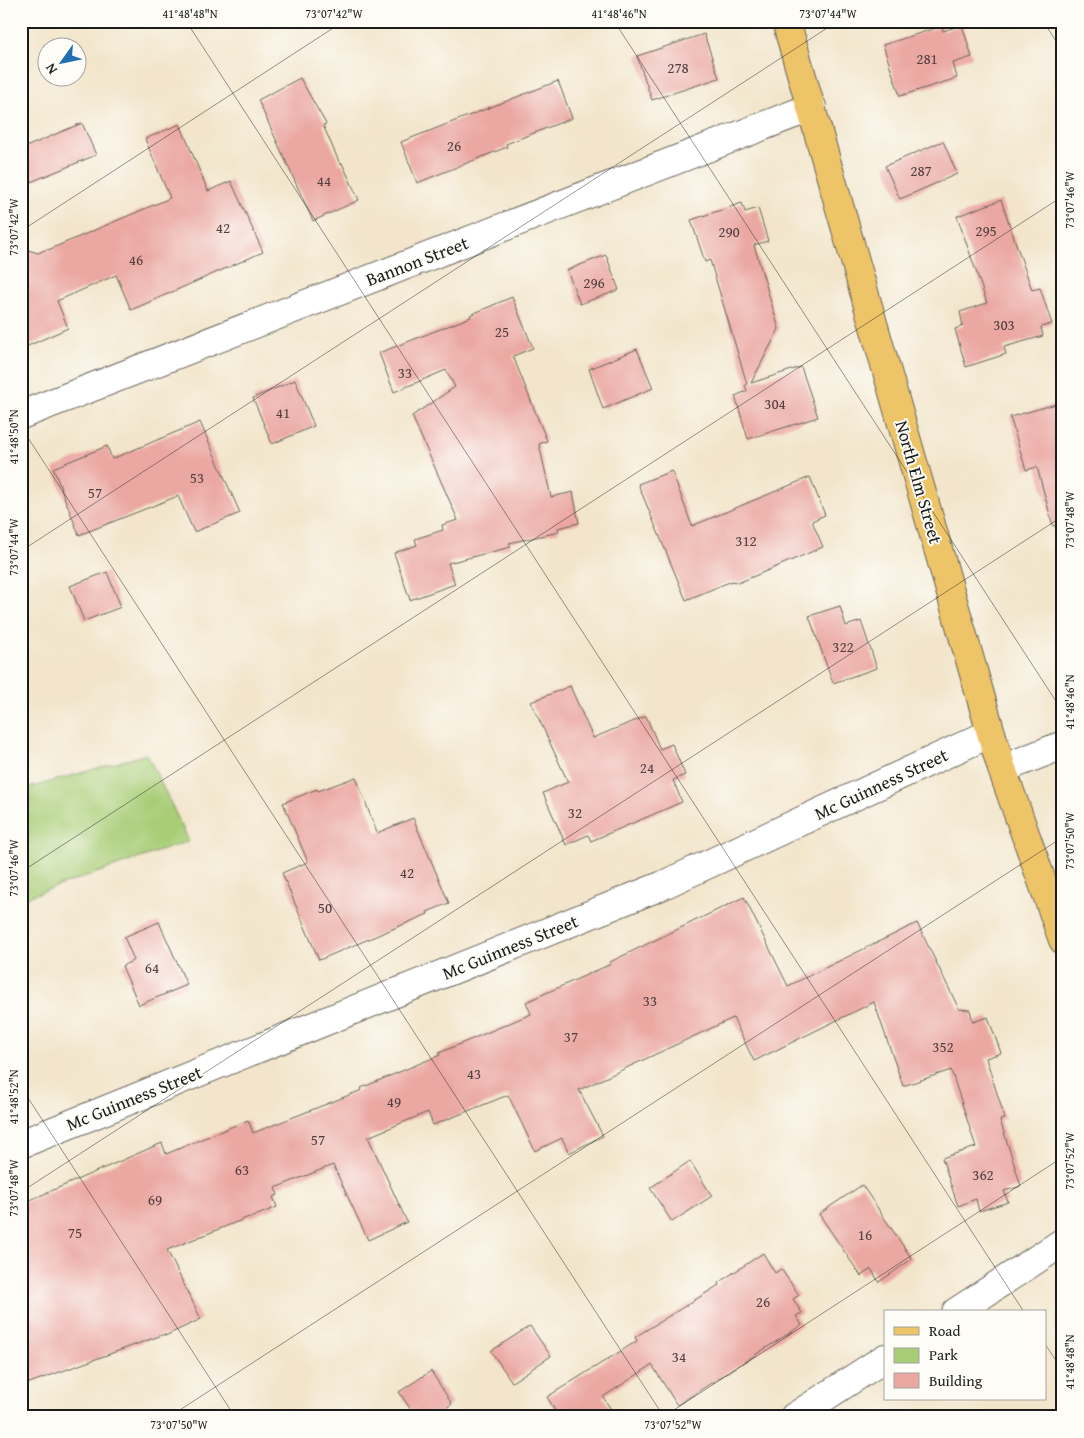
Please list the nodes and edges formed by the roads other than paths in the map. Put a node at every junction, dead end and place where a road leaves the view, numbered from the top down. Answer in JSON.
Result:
{"nodes":[{"id":1,"x":786,"y":21,"type":"edge"},
{"id":2,"x":812,"y":107,"type":"junction"},
{"id":3,"x":21,"y":415,"type":"edge"},
{"id":4,"x":991,"y":733,"type":"junction"},
{"id":5,"x":1063,"y":745,"type":"edge"},
{"id":6,"x":1002,"y":769,"type":"junction"},
{"id":7,"x":1063,"y":940,"type":"edge"},
{"id":8,"x":21,"y":1144,"type":"edge"},
{"id":9,"x":1063,"y":1242,"type":"edge"},
{"id":10,"x":959,"y":1310,"type":"edge"},
{"id":11,"x":884,"y":1359,"type":"edge"},
{"id":12,"x":794,"y":1417,"type":"edge"}],
"edges":[{"from":1,"to":2,"type":"main road","name":"North Elm Street"},
{"from":2,"to":3,"type":"street","name":"Bannon Street"},
{"from":2,"to":4,"type":"main road","name":"North Elm Street"},
{"from":4,"to":6,"type":"main road","name":"North Elm Street"},
{"from":4,"to":8,"type":"street","name":"Mc Guinness Street"},
{"from":5,"to":6,"type":"street"},
{"from":6,"to":7,"type":"main road","name":"North Elm Street"},
{"from":9,"to":10,"type":"street"},
{"from":11,"to":12,"type":"street"}]}
